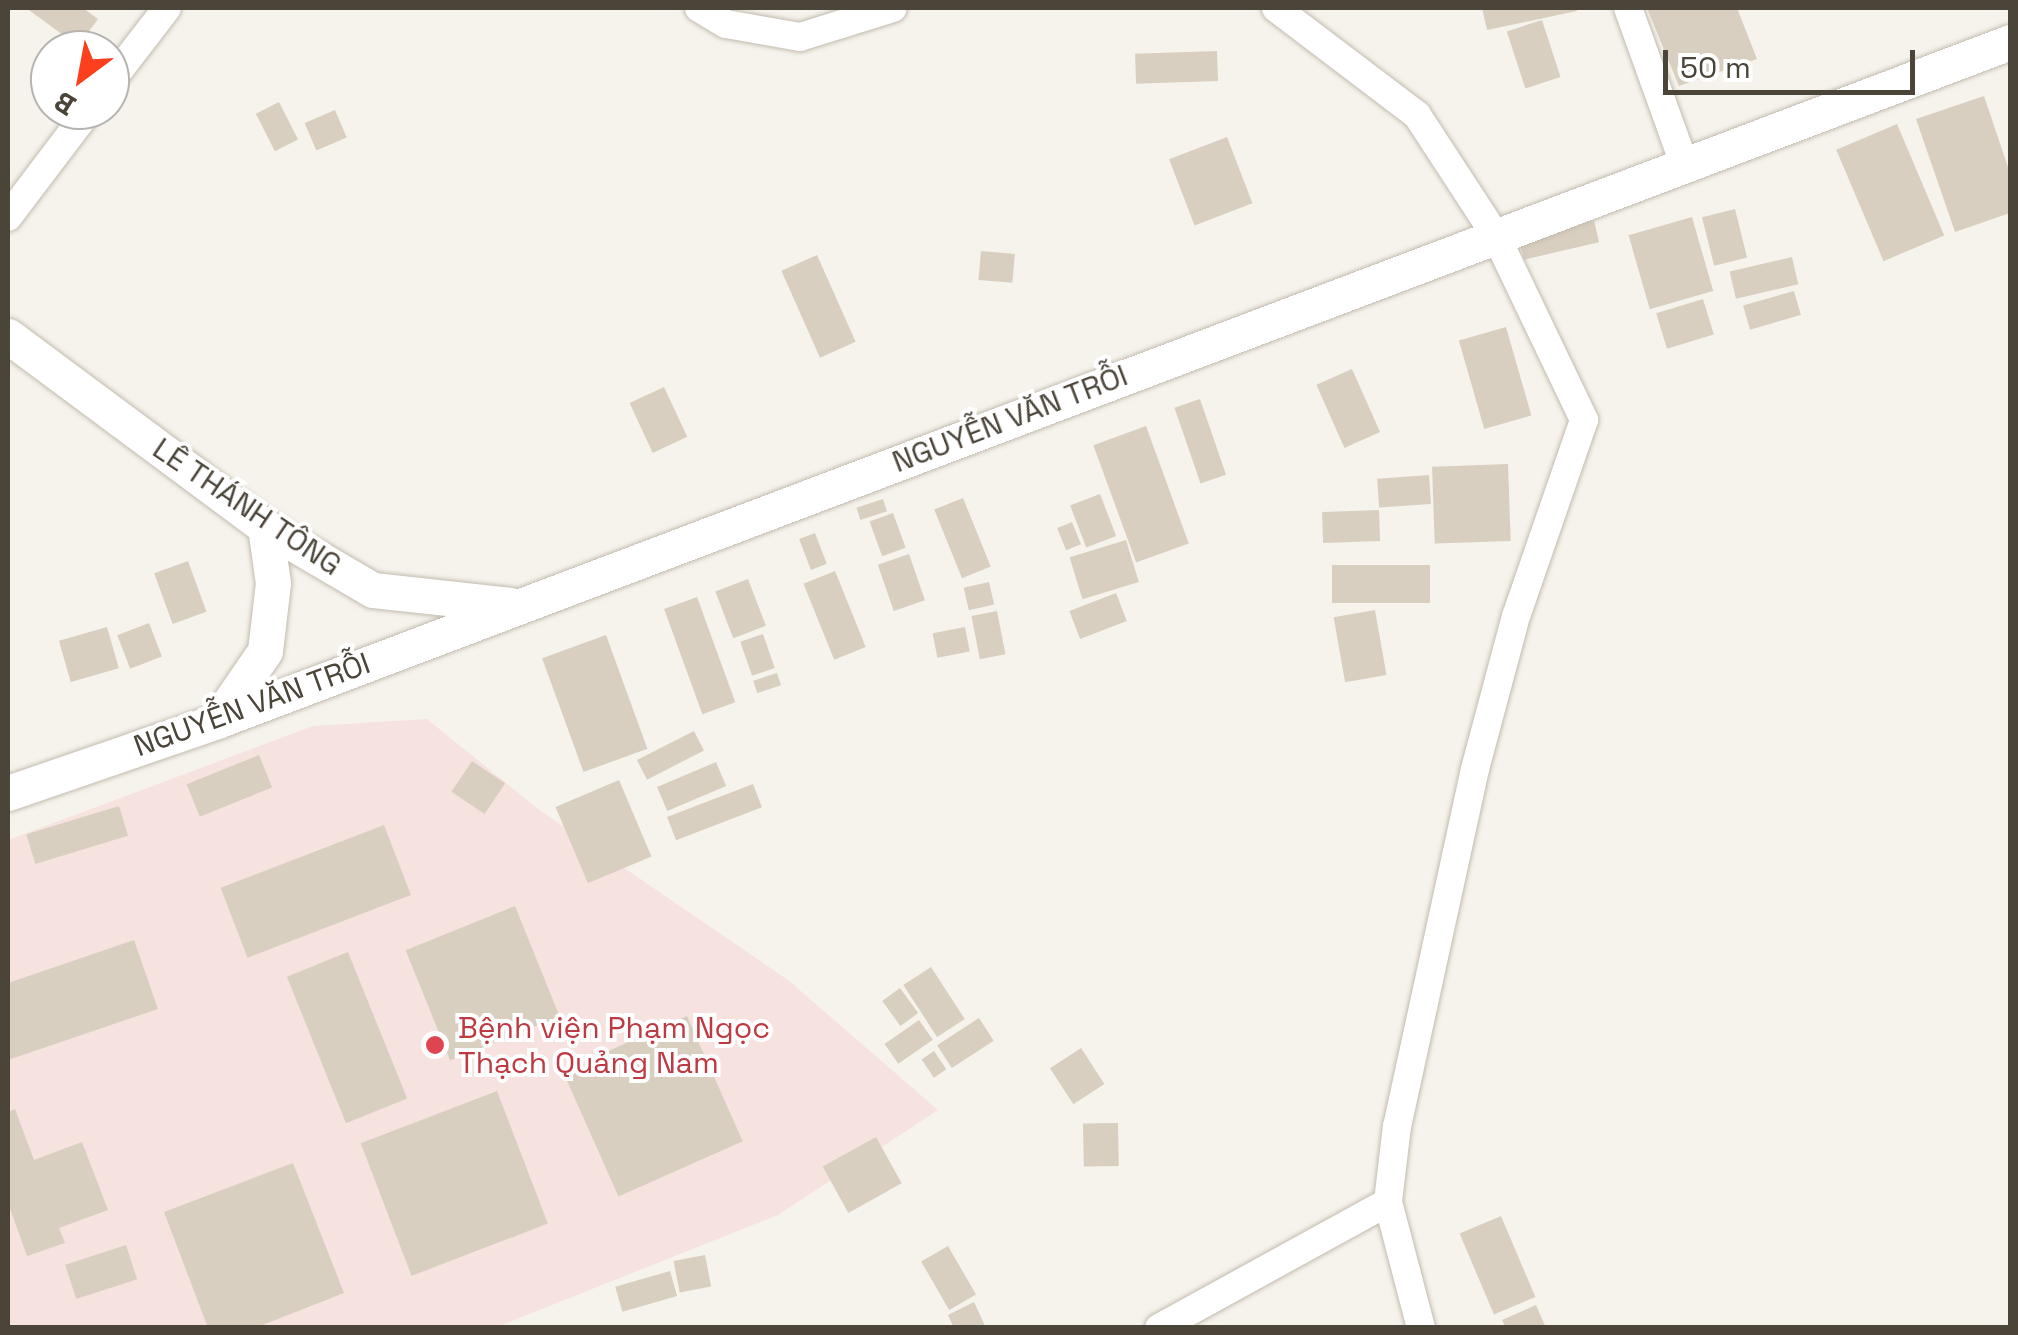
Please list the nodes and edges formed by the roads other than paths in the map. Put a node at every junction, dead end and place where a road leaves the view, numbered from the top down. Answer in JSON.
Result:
{"nodes":[{"id":1,"x":699,"y":8,"type":"edge"},
{"id":2,"x":893,"y":8,"type":"edge"},
{"id":3,"x":1276,"y":8,"type":"edge"},
{"id":4,"x":1628,"y":8,"type":"edge"},
{"id":5,"x":161,"y":10,"type":"edge"},
{"id":6,"x":2010,"y":42,"type":"edge"},
{"id":7,"x":130,"y":54,"type":"edge"},
{"id":8,"x":74,"y":130,"type":"edge"},
{"id":9,"x":1684,"y":166,"type":"junction"},
{"id":10,"x":8,"y":218,"type":"edge"},
{"id":11,"x":1496,"y":236,"type":"junction"},
{"id":12,"x":8,"y":336,"type":"edge"},
{"id":13,"x":265,"y":526,"type":"junction"},
{"id":14,"x":516,"y":605,"type":"junction"},
{"id":15,"x":217,"y":721,"type":"junction"},
{"id":16,"x":8,"y":793,"type":"edge"},
{"id":17,"x":1388,"y":1202,"type":"junction"},
{"id":18,"x":1159,"y":1328,"type":"edge"},
{"id":19,"x":1421,"y":1328,"type":"edge"}],
"edges":[{"from":1,"to":2,"type":"street"},
{"from":3,"to":11,"type":"street"},
{"from":4,"to":9,"type":"street"},
{"from":5,"to":7,"type":"street"},
{"from":6,"to":9,"type":"street","name":"NGUYỄN VĂN TRỖI"},
{"from":8,"to":10,"type":"street"},
{"from":9,"to":11,"type":"street","name":"NGUYỄN VĂN TRỖI"},
{"from":11,"to":14,"type":"street","name":"NGUYỄN VĂN TRỖI"},
{"from":11,"to":17,"type":"street"},
{"from":12,"to":13,"type":"street","name":"LÊ THÁNH TÔNG"},
{"from":13,"to":14,"type":"street","name":"LÊ THÁNH TÔNG"},
{"from":13,"to":15,"type":"street"},
{"from":14,"to":15,"type":"street","name":"NGUYỄN VĂN TRỖI"},
{"from":15,"to":16,"type":"street","name":"NGUYỄN VĂN TRỖI"},
{"from":17,"to":18,"type":"street"},
{"from":17,"to":19,"type":"street"}]}
